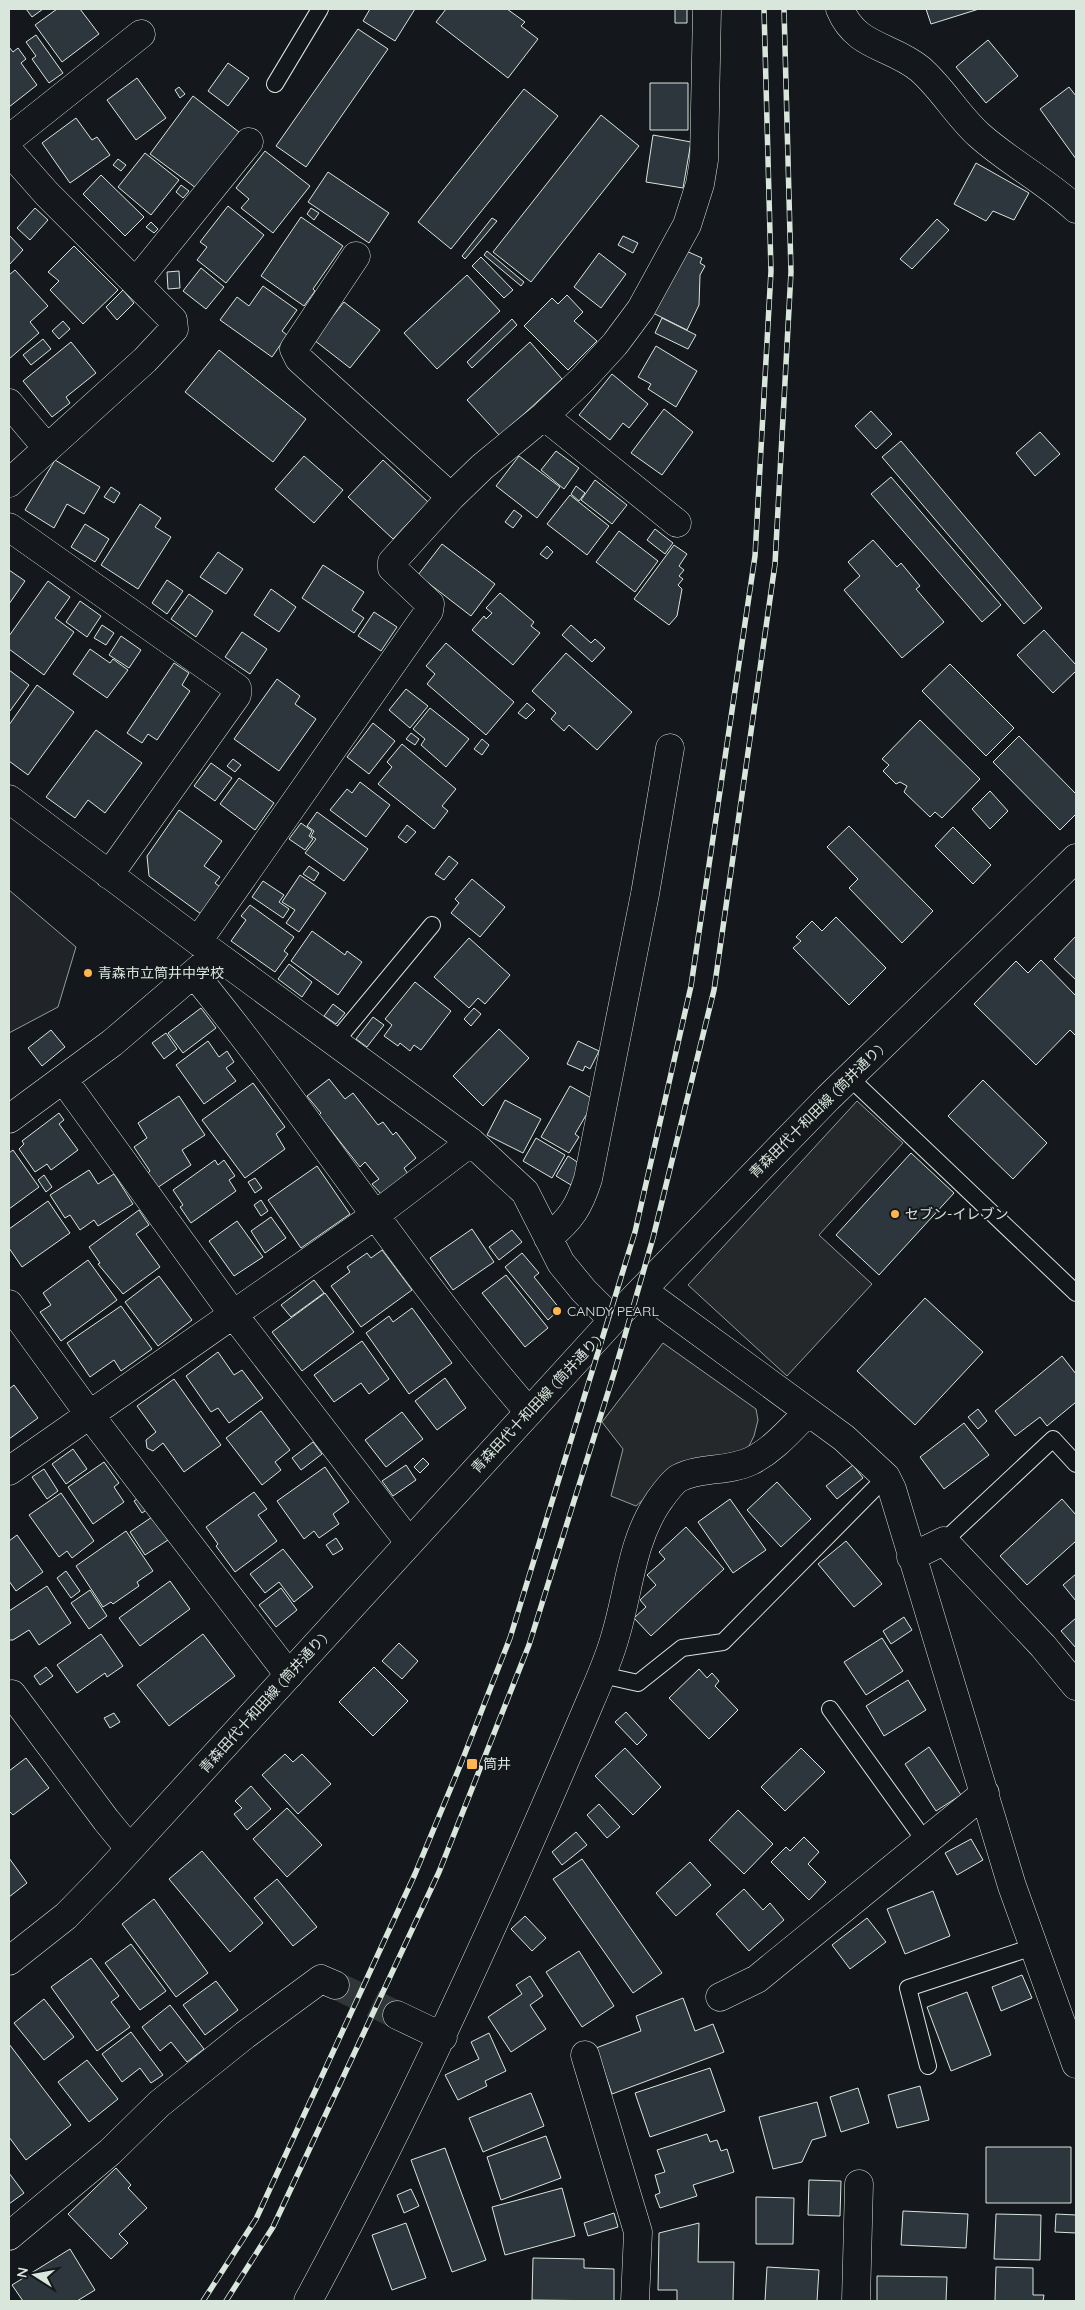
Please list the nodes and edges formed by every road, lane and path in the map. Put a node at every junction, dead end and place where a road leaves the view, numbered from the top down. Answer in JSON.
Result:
{"nodes":[{"id":1,"x":320,"y":9,"type":"edge"},
{"id":2,"x":707,"y":9,"type":"edge"},
{"id":3,"x":840,"y":9,"type":"edge"},
{"id":4,"x":141,"y":34,"type":"dead end"},
{"id":5,"x":275,"y":84,"type":"dead end"},
{"id":6,"x":9,"y":139,"type":"edge"},
{"id":7,"x":249,"y":142,"type":"dead end"},
{"id":8,"x":9,"y":151,"type":"edge"},
{"id":9,"x":1076,"y":209,"type":"edge"},
{"id":10,"x":356,"y":256,"type":"dead end"},
{"id":11,"x":136,"y":282,"type":"junction"},
{"id":12,"x":9,"y":403,"type":"edge"},
{"id":13,"x":544,"y":416,"type":"junction"},
{"id":14,"x":47,"y":448,"type":"junction"},
{"id":15,"x":9,"y":483,"type":"edge"},
{"id":16,"x":451,"y":497,"type":"junction"},
{"id":17,"x":677,"y":523,"type":"dead end"},
{"id":18,"x":9,"y":527,"type":"edge"},
{"id":19,"x":670,"y":748,"type":"dead end"},
{"id":20,"x":9,"y":799,"type":"edge"},
{"id":21,"x":1076,"y":858,"type":"edge"},
{"id":22,"x":109,"y":875,"type":"junction"},
{"id":23,"x":432,"y":925,"type":"dead end"},
{"id":24,"x":206,"y":948,"type":"junction"},
{"id":25,"x":195,"y":974,"type":"junction"},
{"id":26,"x":335,"y":1042,"type":"junction"},
{"id":27,"x":849,"y":1077,"type":"junction"},
{"id":28,"x":63,"y":1078,"type":"junction"},
{"id":29,"x":9,"y":1119,"type":"edge"},
{"id":30,"x":472,"y":1142,"type":"junction"},
{"id":31,"x":374,"y":1216,"type":"junction"},
{"id":32,"x":548,"y":1238,"type":"junction"},
{"id":33,"x":642,"y":1290,"type":"junction"},
{"id":34,"x":1076,"y":1293,"type":"edge"},
{"id":35,"x":9,"y":1304,"type":"edge"},
{"id":36,"x":233,"y":1314,"type":"junction"},
{"id":37,"x":613,"y":1320,"type":"junction"},
{"id":38,"x":529,"y":1412,"type":"junction"},
{"id":39,"x":807,"y":1413,"type":"junction"},
{"id":40,"x":89,"y":1414,"type":"junction"},
{"id":41,"x":1076,"y":1464,"type":"edge"},
{"id":42,"x":9,"y":1471,"type":"edge"},
{"id":43,"x":886,"y":1477,"type":"junction"},
{"id":44,"x":944,"y":1541,"type":"junction"},
{"id":45,"x":409,"y":1542,"type":"junction"},
{"id":46,"x":911,"y":1557,"type":"junction"},
{"id":47,"x":290,"y":1675,"type":"junction"},
{"id":48,"x":602,"y":1675,"type":"junction"},
{"id":49,"x":1076,"y":1686,"type":"edge"},
{"id":50,"x":12,"y":1694,"type":"dead end"},
{"id":51,"x":830,"y":1709,"type":"dead end"},
{"id":52,"x":984,"y":1793,"type":"junction"},
{"id":53,"x":925,"y":1842,"type":"junction"},
{"id":54,"x":129,"y":1848,"type":"junction"},
{"id":55,"x":1034,"y":1947,"type":"junction"},
{"id":56,"x":9,"y":1961,"type":"edge"},
{"id":57,"x":334,"y":1985,"type":"tunnel mouth"},
{"id":58,"x":720,"y":1997,"type":"dead end"},
{"id":59,"x":397,"y":2015,"type":"tunnel mouth"},
{"id":60,"x":443,"y":2037,"type":"junction"},
{"id":61,"x":585,"y":2055,"type":"dead end"},
{"id":62,"x":1076,"y":2064,"type":"edge"},
{"id":63,"x":928,"y":2066,"type":"dead end"},
{"id":64,"x":859,"y":2184,"type":"dead end"},
{"id":65,"x":9,"y":2236,"type":"edge"},
{"id":66,"x":308,"y":2301,"type":"edge"},
{"id":67,"x":635,"y":2301,"type":"edge"},
{"id":68,"x":856,"y":2301,"type":"edge"}],
"edges":[{"from":1,"to":5,"type":"lane"},
{"from":2,"to":13,"type":"street"},
{"from":3,"to":9,"type":"street"},
{"from":4,"to":6,"type":"street"},
{"from":7,"to":11,"type":"street"},
{"from":8,"to":11,"type":"street"},
{"from":10,"to":16,"type":"street"},
{"from":11,"to":14,"type":"street"},
{"from":12,"to":14,"type":"street"},
{"from":13,"to":16,"type":"street"},
{"from":13,"to":17,"type":"street"},
{"from":14,"to":15,"type":"street"},
{"from":16,"to":24,"type":"street"},
{"from":18,"to":22,"type":"street"},
{"from":19,"to":32,"type":"street"},
{"from":20,"to":22,"type":"street"},
{"from":21,"to":27,"type":"street","name":"青森田代十和田線 (筒井通り)"},
{"from":22,"to":24,"type":"street"},
{"from":23,"to":26,"type":"lane"},
{"from":24,"to":25,"type":"street"},
{"from":24,"to":26,"type":"street"},
{"from":25,"to":28,"type":"street"},
{"from":25,"to":31,"type":"street"},
{"from":26,"to":30,"type":"street"},
{"from":27,"to":33,"type":"street","name":"青森田代十和田線 (筒井通り)"},
{"from":27,"to":34,"type":"lane"},
{"from":28,"to":29,"type":"street"},
{"from":28,"to":36,"type":"street"},
{"from":30,"to":31,"type":"street"},
{"from":30,"to":32,"type":"street"},
{"from":31,"to":36,"type":"street"},
{"from":31,"to":38,"type":"street"},
{"from":32,"to":37,"type":"street"},
{"from":33,"to":37,"type":"street","name":"青森田代十和田線 (筒井通り)"},
{"from":33,"to":39,"type":"street"},
{"from":35,"to":40,"type":"street"},
{"from":36,"to":40,"type":"street"},
{"from":36,"to":45,"type":"street"},
{"from":37,"to":38,"type":"street","name":"青森田代十和田線 (筒井通り)"},
{"from":38,"to":45,"type":"street","name":"青森田代十和田線 (筒井通り)"},
{"from":39,"to":43,"type":"street"},
{"from":39,"to":48,"type":"street"},
{"from":40,"to":42,"type":"street"},
{"from":40,"to":47,"type":"street"},
{"from":41,"to":44,"type":"lane"},
{"from":43,"to":46,"type":"street"},
{"from":43,"to":48,"type":"lane"},
{"from":44,"to":46,"type":"street"},
{"from":44,"to":49,"type":"street"},
{"from":45,"to":47,"type":"street","name":"青森田代十和田線 (筒井通り)"},
{"from":46,"to":52,"type":"street"},
{"from":47,"to":54,"type":"street","name":"青森田代十和田線 (筒井通り)"},
{"from":48,"to":60,"type":"street"},
{"from":50,"to":54,"type":"street"},
{"from":51,"to":53,"type":"lane"},
{"from":52,"to":53,"type":"street"},
{"from":52,"to":55,"type":"street"},
{"from":53,"to":58,"type":"street"},
{"from":54,"to":56,"type":"street","name":"青森田代十和田線 (筒井通り)"},
{"from":55,"to":62,"type":"street"},
{"from":55,"to":63,"type":"lane"},
{"from":57,"to":65,"type":"street"},
{"from":59,"to":60,"type":"street"},
{"from":60,"to":66,"type":"street"},
{"from":61,"to":67,"type":"street"},
{"from":64,"to":68,"type":"street"}]}
